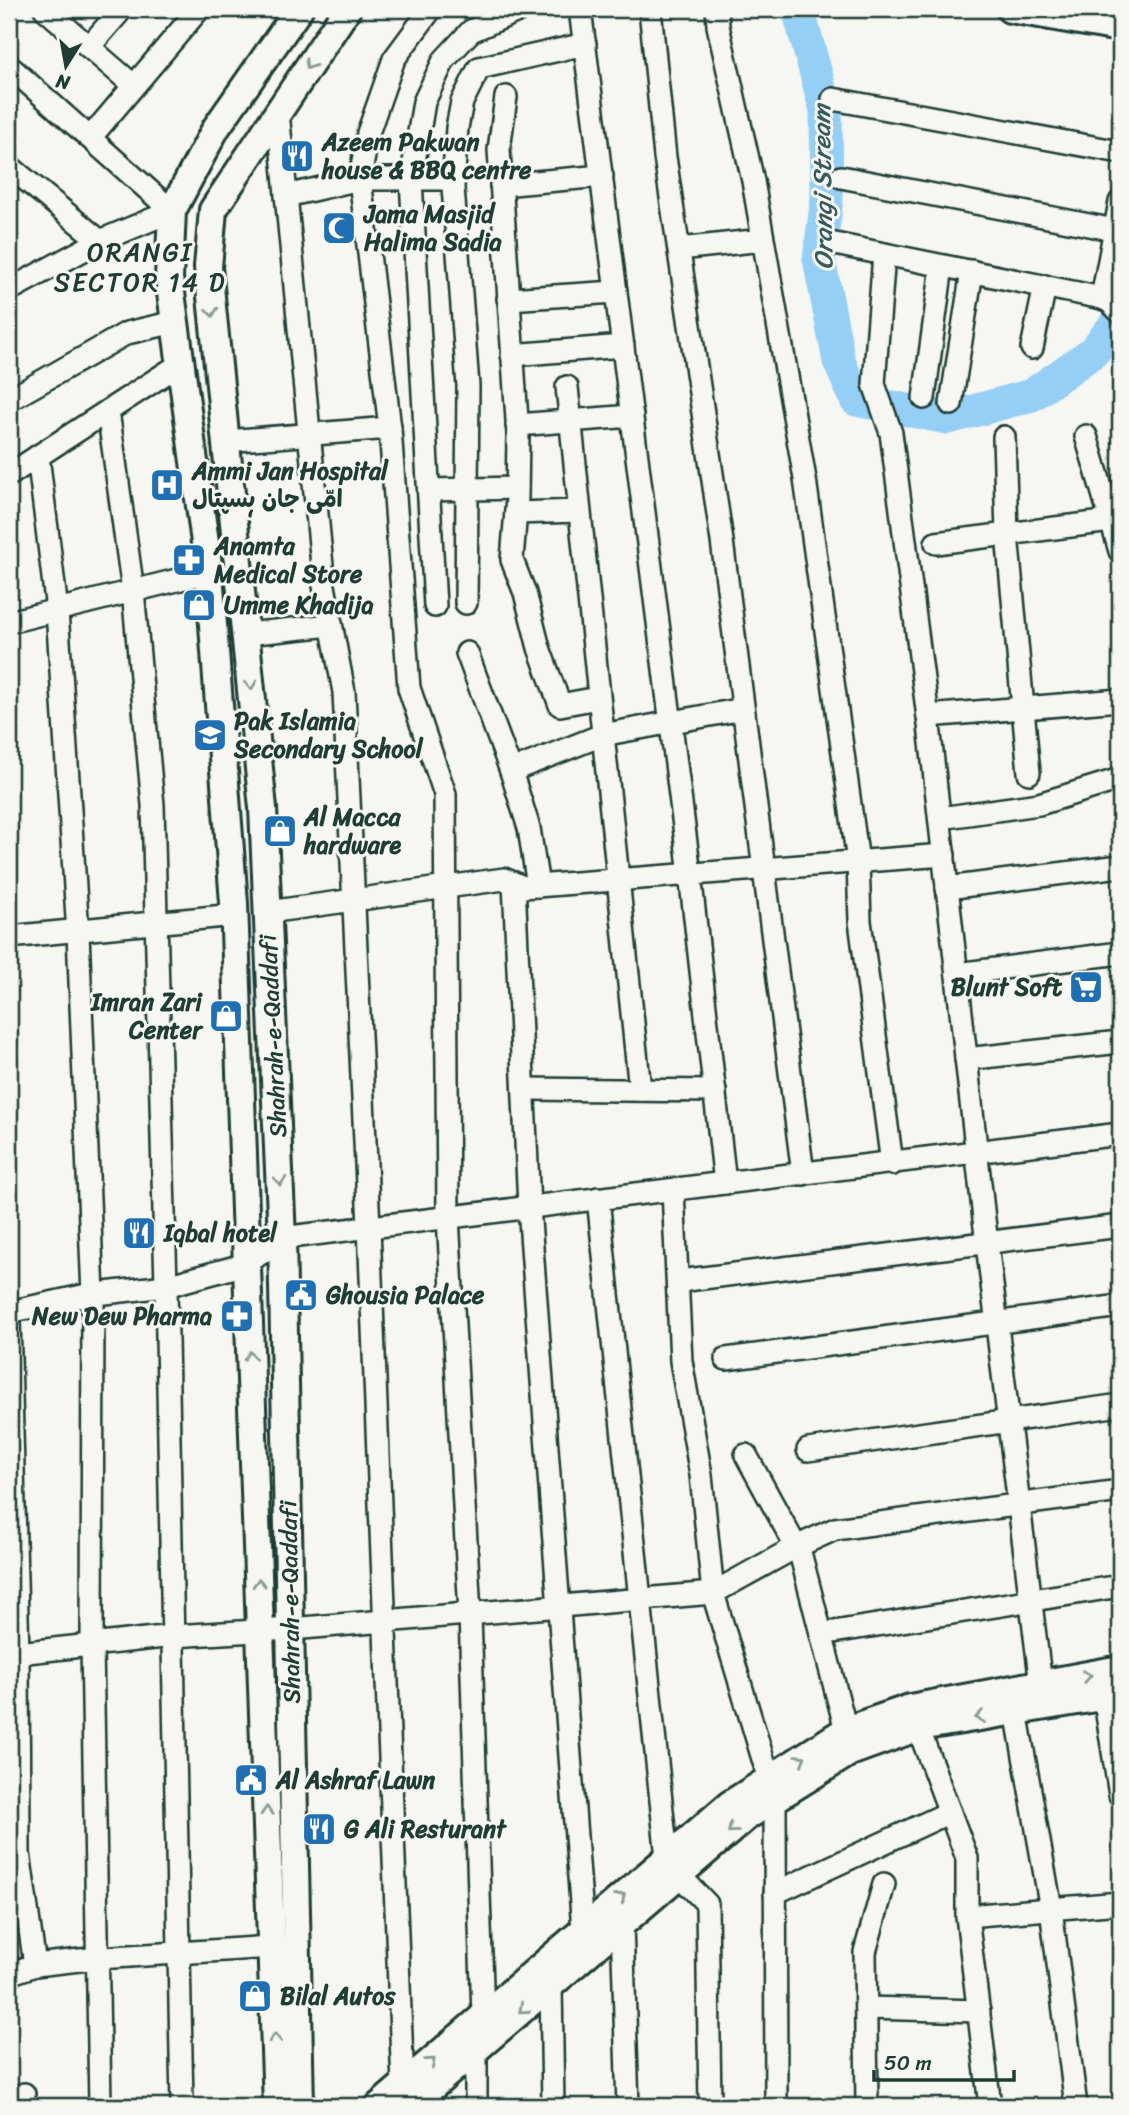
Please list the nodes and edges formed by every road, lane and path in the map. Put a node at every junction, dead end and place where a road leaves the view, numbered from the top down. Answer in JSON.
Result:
{"nodes":[{"id":1,"x":45,"y":9,"type":"edge"},
{"id":2,"x":122,"y":9,"type":"edge"},
{"id":3,"x":199,"y":9,"type":"edge"},
{"id":4,"x":299,"y":9,"type":"edge"},
{"id":5,"x":347,"y":9,"type":"edge"},
{"id":6,"x":430,"y":9,"type":"edge"},
{"id":7,"x":522,"y":9,"type":"edge"},
{"id":8,"x":580,"y":9,"type":"edge"},
{"id":9,"x":650,"y":9,"type":"edge"},
{"id":10,"x":717,"y":9,"type":"edge"},
{"id":11,"x":1010,"y":9,"type":"edge"},
{"id":12,"x":1053,"y":12,"type":"edge"},
{"id":13,"x":1120,"y":28,"type":"edge"},
{"id":14,"x":585,"y":44,"type":"junction"},
{"id":15,"x":89,"y":47,"type":"junction"},
{"id":16,"x":9,"y":66,"type":"edge"},
{"id":17,"x":133,"y":85,"type":"junction"},
{"id":18,"x":506,"y":97,"type":"dead end"},
{"id":19,"x":833,"y":99,"type":"dead end"},
{"id":20,"x":278,"y":112,"type":"junction"},
{"id":21,"x":90,"y":138,"type":"junction"},
{"id":22,"x":1120,"y":152,"type":"edge"},
{"id":23,"x":9,"y":166,"type":"edge"},
{"id":24,"x":601,"y":176,"type":"junction"},
{"id":25,"x":841,"y":177,"type":"dead end"},
{"id":26,"x":360,"y":179,"type":"junction"},
{"id":27,"x":453,"y":179,"type":"junction"},
{"id":28,"x":411,"y":180,"type":"junction"},
{"id":29,"x":501,"y":186,"type":"junction"},
{"id":30,"x":286,"y":196,"type":"junction"},
{"id":31,"x":1120,"y":202,"type":"edge"},
{"id":32,"x":172,"y":211,"type":"junction"},
{"id":33,"x":1115,"y":230,"type":"junction"},
{"id":34,"x":763,"y":240,"type":"junction"},
{"id":35,"x":100,"y":241,"type":"junction"},
{"id":36,"x":835,"y":244,"type":"dead end"},
{"id":37,"x":679,"y":249,"type":"junction"},
{"id":38,"x":884,"y":254,"type":"junction"},
{"id":39,"x":942,"y":265,"type":"junction"},
{"id":40,"x":972,"y":271,"type":"junction"},
{"id":41,"x":1045,"y":286,"type":"junction"},
{"id":42,"x":10,"y":288,"type":"edge"},
{"id":43,"x":616,"y":292,"type":"junction"},
{"id":44,"x":508,"y":299,"type":"junction"},
{"id":45,"x":1110,"y":303,"type":"edge"},
{"id":46,"x":175,"y":322,"type":"junction"},
{"id":47,"x":623,"y":346,"type":"junction"},
{"id":48,"x":1032,"y":348,"type":"dead end"},
{"id":49,"x":512,"y":355,"type":"junction"},
{"id":50,"x":180,"y":364,"type":"junction"},
{"id":51,"x":567,"y":387,"type":"dead end"},
{"id":52,"x":924,"y":398,"type":"dead end"},
{"id":53,"x":9,"y":400,"type":"edge"},
{"id":54,"x":951,"y":404,"type":"dead end"},
{"id":55,"x":108,"y":411,"type":"junction"},
{"id":56,"x":632,"y":416,"type":"junction"},
{"id":57,"x":570,"y":421,"type":"junction"},
{"id":58,"x":517,"y":425,"type":"junction"},
{"id":59,"x":390,"y":428,"type":"junction"},
{"id":60,"x":310,"y":434,"type":"junction"},
{"id":61,"x":1086,"y":436,"type":"dead end"},
{"id":62,"x":1004,"y":437,"type":"dead end"},
{"id":63,"x":226,"y":440,"type":"junction"},
{"id":64,"x":38,"y":456,"type":"junction"},
{"id":65,"x":9,"y":475,"type":"edge"},
{"id":66,"x":517,"y":488,"type":"junction"},
{"id":67,"x":467,"y":489,"type":"junction"},
{"id":68,"x":430,"y":490,"type":"junction"},
{"id":69,"x":579,"y":511,"type":"junction"},
{"id":70,"x":516,"y":513,"type":"junction"},
{"id":71,"x":1111,"y":521,"type":"junction"},
{"id":72,"x":1007,"y":534,"type":"junction"},
{"id":73,"x":936,"y":543,"type":"dead end"},
{"id":74,"x":1120,"y":551,"type":"edge"},
{"id":75,"x":209,"y":572,"type":"junction"},
{"id":76,"x":133,"y":591,"type":"junction"},
{"id":77,"x":466,"y":603,"type":"dead end"},
{"id":78,"x":435,"y":606,"type":"dead end"},
{"id":79,"x":57,"y":610,"type":"junction"},
{"id":80,"x":9,"y":622,"type":"edge"},
{"id":81,"x":331,"y":625,"type":"junction"},
{"id":82,"x":246,"y":634,"type":"junction"},
{"id":83,"x":467,"y":653,"type":"dead end"},
{"id":84,"x":598,"y":698,"type":"junction"},
{"id":85,"x":1120,"y":700,"type":"edge"},
{"id":86,"x":1023,"y":708,"type":"junction"},
{"id":87,"x":743,"y":709,"type":"junction"},
{"id":88,"x":928,"y":716,"type":"junction"},
{"id":89,"x":671,"y":722,"type":"junction"},
{"id":90,"x":602,"y":735,"type":"junction"},
{"id":91,"x":511,"y":771,"type":"junction"},
{"id":92,"x":1029,"y":773,"type":"dead end"},
{"id":93,"x":1120,"y":779,"type":"edge"},
{"id":94,"x":940,"y":818,"type":"junction"},
{"id":95,"x":944,"y":855,"type":"junction"},
{"id":96,"x":858,"y":862,"type":"junction"},
{"id":97,"x":1120,"y":866,"type":"edge"},
{"id":98,"x":764,"y":869,"type":"junction"},
{"id":99,"x":690,"y":874,"type":"junction"},
{"id":100,"x":617,"y":880,"type":"junction"},
{"id":101,"x":514,"y":883,"type":"junction"},
{"id":102,"x":538,"y":886,"type":"junction"},
{"id":103,"x":446,"y":888,"type":"junction"},
{"id":104,"x":947,"y":888,"type":"junction"},
{"id":105,"x":354,"y":901,"type":"junction"},
{"id":106,"x":268,"y":912,"type":"junction"},
{"id":107,"x":235,"y":915,"type":"junction"},
{"id":108,"x":156,"y":923,"type":"junction"},
{"id":109,"x":78,"y":929,"type":"junction"},
{"id":110,"x":9,"y":937,"type":"edge"},
{"id":111,"x":1120,"y":953,"type":"edge"},
{"id":112,"x":957,"y":974,"type":"junction"},
{"id":113,"x":1120,"y":1042,"type":"edge"},
{"id":114,"x":966,"y":1059,"type":"junction"},
{"id":115,"x":524,"y":1089,"type":"junction"},
{"id":116,"x":640,"y":1090,"type":"junction"},
{"id":117,"x":715,"y":1091,"type":"junction"},
{"id":118,"x":1120,"y":1135,"type":"edge"},
{"id":119,"x":976,"y":1154,"type":"junction"},
{"id":120,"x":892,"y":1164,"type":"junction"},
{"id":121,"x":803,"y":1174,"type":"junction"},
{"id":122,"x":726,"y":1183,"type":"junction"},
{"id":123,"x":673,"y":1190,"type":"junction"},
{"id":124,"x":597,"y":1199,"type":"junction"},
{"id":125,"x":529,"y":1207,"type":"junction"},
{"id":126,"x":448,"y":1217,"type":"junction"},
{"id":127,"x":1120,"y":1226,"type":"edge"},
{"id":128,"x":369,"y":1227,"type":"junction"},
{"id":129,"x":282,"y":1238,"type":"junction"},
{"id":130,"x":987,"y":1243,"type":"junction"},
{"id":131,"x":246,"y":1264,"type":"junction"},
{"id":132,"x":679,"y":1281,"type":"junction"},
{"id":133,"x":166,"y":1286,"type":"junction"},
{"id":134,"x":93,"y":1294,"type":"junction"},
{"id":135,"x":1120,"y":1306,"type":"edge"},
{"id":136,"x":9,"y":1312,"type":"edge"},
{"id":137,"x":9,"y":1319,"type":"edge"},
{"id":138,"x":996,"y":1322,"type":"junction"},
{"id":139,"x":726,"y":1359,"type":"dead end"},
{"id":140,"x":1120,"y":1405,"type":"edge"},
{"id":141,"x":1009,"y":1421,"type":"junction"},
{"id":142,"x":808,"y":1450,"type":"dead end"},
{"id":143,"x":746,"y":1455,"type":"dead end"},
{"id":144,"x":1120,"y":1491,"type":"edge"},
{"id":145,"x":1018,"y":1505,"type":"junction"},
{"id":146,"x":796,"y":1547,"type":"junction"},
{"id":147,"x":1120,"y":1586,"type":"edge"},
{"id":148,"x":713,"y":1593,"type":"junction"},
{"id":149,"x":639,"y":1599,"type":"junction"},
{"id":150,"x":1030,"y":1600,"type":"junction"},
{"id":151,"x":559,"y":1606,"type":"junction"},
{"id":152,"x":470,"y":1614,"type":"junction"},
{"id":153,"x":385,"y":1621,"type":"junction"},
{"id":154,"x":291,"y":1629,"type":"junction"},
{"id":155,"x":261,"y":1631,"type":"junction"},
{"id":156,"x":821,"y":1634,"type":"junction"},
{"id":157,"x":173,"y":1636,"type":"junction"},
{"id":158,"x":92,"y":1645,"type":"junction"},
{"id":159,"x":18,"y":1653,"type":"junction"},
{"id":160,"x":1120,"y":1670,"type":"edge"},
{"id":161,"x":13,"y":1677,"type":"edge"},
{"id":162,"x":1041,"y":1685,"type":"junction"},
{"id":163,"x":1112,"y":1695,"type":"edge"},
{"id":164,"x":1016,"y":1711,"type":"junction"},
{"id":165,"x":915,"y":1718,"type":"junction"},
{"id":166,"x":846,"y":1730,"type":"junction"},
{"id":167,"x":772,"y":1789,"type":"junction"},
{"id":168,"x":1120,"y":1795,"type":"edge"},
{"id":169,"x":950,"y":1812,"type":"junction"},
{"id":170,"x":673,"y":1867,"type":"junction"},
{"id":171,"x":884,"y":1884,"type":"dead end"},
{"id":172,"x":775,"y":1893,"type":"junction"},
{"id":173,"x":1120,"y":1903,"type":"edge"},
{"id":174,"x":1051,"y":1909,"type":"junction"},
{"id":175,"x":967,"y":1916,"type":"junction"},
{"id":176,"x":622,"y":1924,"type":"junction"},
{"id":177,"x":583,"y":1930,"type":"junction"},
{"id":178,"x":272,"y":1947,"type":"junction"},
{"id":179,"x":179,"y":1952,"type":"junction"},
{"id":180,"x":98,"y":1958,"type":"junction"},
{"id":181,"x":35,"y":1965,"type":"junction"},
{"id":182,"x":9,"y":1974,"type":"edge"},
{"id":183,"x":551,"y":1986,"type":"junction"},
{"id":184,"x":866,"y":2008,"type":"junction"},
{"id":185,"x":979,"y":2011,"type":"junction"},
{"id":186,"x":483,"y":2017,"type":"junction"},
{"id":187,"x":476,"y":2050,"type":"junction"},
{"id":188,"x":406,"y":2096,"type":"edge"},
{"id":189,"x":100,"y":2106,"type":"edge"},
{"id":190,"x":182,"y":2106,"type":"edge"},
{"id":191,"x":277,"y":2106,"type":"edge"},
{"id":192,"x":300,"y":2106,"type":"edge"},
{"id":193,"x":379,"y":2106,"type":"edge"},
{"id":194,"x":476,"y":2106,"type":"edge"},
{"id":195,"x":553,"y":2106,"type":"edge"},
{"id":196,"x":628,"y":2106,"type":"edge"},
{"id":197,"x":710,"y":2106,"type":"edge"},
{"id":198,"x":776,"y":2106,"type":"edge"},
{"id":199,"x":867,"y":2106,"type":"edge"},
{"id":200,"x":990,"y":2106,"type":"edge"},
{"id":201,"x":1076,"y":2106,"type":"edge"}],
"edges":[{"from":1,"to":15,"type":"street"},
{"from":2,"to":15,"type":"street"},
{"from":3,"to":17,"type":"street"},
{"from":4,"to":32,"type":"main road","name":"Shahrah-e-Qaddafi"},
{"from":5,"to":20,"type":"main road","name":"Shahrah-e-Qaddafi","one_way":true},
{"from":6,"to":26,"type":"street"},
{"from":7,"to":28,"type":"street"},
{"from":8,"to":14,"type":"street"},
{"from":9,"to":37,"type":"street"},
{"from":10,"to":34,"type":"street"},
{"from":11,"to":12,"type":"main road"},
{"from":12,"to":13,"type":"main road"},
{"from":14,"to":24,"type":"street"},
{"from":14,"to":27,"type":"street"},
{"from":15,"to":17,"type":"street"},
{"from":16,"to":21,"type":"street"},
{"from":17,"to":21,"type":"street"},
{"from":18,"to":29,"type":"street"},
{"from":19,"to":22,"type":"street"},
{"from":20,"to":30,"type":"street"},
{"from":20,"to":63,"type":"main road","name":"Shahrah-e-Qaddafi","one_way":true},
{"from":21,"to":32,"type":"street"},
{"from":23,"to":35,"type":"street"},
{"from":24,"to":29,"type":"street"},
{"from":24,"to":43,"type":"street"},
{"from":25,"to":33,"type":"street"},
{"from":26,"to":28,"type":"street"},
{"from":26,"to":30,"type":"street"},
{"from":26,"to":59,"type":"street"},
{"from":27,"to":28,"type":"street"},
{"from":27,"to":67,"type":"street"},
{"from":28,"to":68,"type":"street"},
{"from":29,"to":44,"type":"street"},
{"from":30,"to":60,"type":"street"},
{"from":31,"to":33,"type":"street"},
{"from":32,"to":35,"type":"street"},
{"from":32,"to":46,"type":"main road","name":"Shahrah-e-Qaddafi"},
{"from":33,"to":45,"type":"street"},
{"from":34,"to":37,"type":"street"},
{"from":34,"to":96,"type":"street"},
{"from":35,"to":42,"type":"street"},
{"from":36,"to":38,"type":"street"},
{"from":37,"to":87,"type":"street"},
{"from":38,"to":39,"type":"street"},
{"from":38,"to":88,"type":"street"},
{"from":39,"to":40,"type":"street"},
{"from":39,"to":52,"type":"street"},
{"from":40,"to":41,"type":"street"},
{"from":40,"to":54,"type":"street"},
{"from":41,"to":45,"type":"street"},
{"from":41,"to":48,"type":"street"},
{"from":43,"to":44,"type":"street"},
{"from":43,"to":47,"type":"street"},
{"from":44,"to":49,"type":"street"},
{"from":46,"to":50,"type":"main road","name":"Shahrah-e-Qaddafi"},
{"from":46,"to":53,"type":"street"},
{"from":47,"to":49,"type":"street"},
{"from":47,"to":56,"type":"street"},
{"from":49,"to":58,"type":"street"},
{"from":50,"to":55,"type":"street"},
{"from":50,"to":75,"type":"main road","name":"Shahrah-e-Qaddafi"},
{"from":51,"to":57,"type":"street"},
{"from":55,"to":64,"type":"street"},
{"from":55,"to":76,"type":"street"},
{"from":56,"to":57,"type":"street"},
{"from":56,"to":89,"type":"street"},
{"from":57,"to":58,"type":"street"},
{"from":57,"to":69,"type":"street"},
{"from":58,"to":66,"type":"street"},
{"from":59,"to":60,"type":"street"},
{"from":59,"to":103,"type":"street"},
{"from":60,"to":63,"type":"street"},
{"from":60,"to":81,"type":"street"},
{"from":61,"to":71,"type":"street"},
{"from":62,"to":72,"type":"street"},
{"from":63,"to":82,"type":"main road","name":"Shahrah-e-Qaddafi"},
{"from":64,"to":65,"type":"street"},
{"from":64,"to":79,"type":"street"},
{"from":66,"to":67,"type":"street"},
{"from":66,"to":70,"type":"street"},
{"from":67,"to":68,"type":"street"},
{"from":67,"to":77,"type":"street"},
{"from":68,"to":78,"type":"street"},
{"from":69,"to":70,"type":"street"},
{"from":69,"to":84,"type":"street"},
{"from":70,"to":84,"type":"street"},
{"from":71,"to":72,"type":"street"},
{"from":71,"to":74,"type":"street"},
{"from":72,"to":73,"type":"street"},
{"from":72,"to":86,"type":"street"},
{"from":75,"to":76,"type":"street"},
{"from":75,"to":107,"type":"main road","name":"Shahrah-e-Qaddafi"},
{"from":76,"to":79,"type":"street"},
{"from":76,"to":108,"type":"street"},
{"from":79,"to":80,"type":"street"},
{"from":79,"to":109,"type":"street"},
{"from":81,"to":82,"type":"street"},
{"from":81,"to":105,"type":"street"},
{"from":82,"to":106,"type":"main road","name":"Shahrah-e-Qaddafi","one_way":true},
{"from":83,"to":91,"type":"street"},
{"from":84,"to":90,"type":"street"},
{"from":85,"to":86,"type":"street"},
{"from":86,"to":88,"type":"street"},
{"from":86,"to":92,"type":"street"},
{"from":87,"to":89,"type":"street"},
{"from":87,"to":98,"type":"street"},
{"from":88,"to":94,"type":"street"},
{"from":89,"to":90,"type":"street"},
{"from":89,"to":99,"type":"street"},
{"from":90,"to":91,"type":"street"},
{"from":90,"to":100,"type":"street"},
{"from":91,"to":102,"type":"street"},
{"from":93,"to":94,"type":"street"},
{"from":94,"to":95,"type":"street"},
{"from":95,"to":96,"type":"street"},
{"from":95,"to":104,"type":"street"},
{"from":96,"to":98,"type":"street"},
{"from":96,"to":120,"type":"street"},
{"from":97,"to":104,"type":"street"},
{"from":98,"to":99,"type":"street"},
{"from":98,"to":121,"type":"street"},
{"from":99,"to":100,"type":"street"},
{"from":99,"to":117,"type":"street"},
{"from":100,"to":102,"type":"street"},
{"from":100,"to":116,"type":"street"},
{"from":101,"to":102,"type":"street"},
{"from":101,"to":103,"type":"street"},
{"from":101,"to":115,"type":"street"},
{"from":103,"to":105,"type":"street"},
{"from":103,"to":126,"type":"street"},
{"from":104,"to":112,"type":"street"},
{"from":105,"to":106,"type":"street"},
{"from":105,"to":128,"type":"street"},
{"from":106,"to":129,"type":"main road","name":"Shahrah-e-Qaddafi","one_way":true},
{"from":107,"to":108,"type":"street"},
{"from":107,"to":131,"type":"main road","name":"Shahrah-e-Qaddafi"},
{"from":108,"to":109,"type":"street"},
{"from":108,"to":133,"type":"street"},
{"from":109,"to":110,"type":"street"},
{"from":109,"to":134,"type":"street"},
{"from":111,"to":112,"type":"street"},
{"from":112,"to":114,"type":"street"},
{"from":113,"to":114,"type":"street"},
{"from":114,"to":119,"type":"street"},
{"from":115,"to":116,"type":"street"},
{"from":115,"to":125,"type":"street"},
{"from":116,"to":117,"type":"street"},
{"from":117,"to":122,"type":"street"},
{"from":118,"to":119,"type":"street"},
{"from":119,"to":120,"type":"street"},
{"from":119,"to":130,"type":"street"},
{"from":120,"to":121,"type":"street"},
{"from":121,"to":122,"type":"street"},
{"from":122,"to":123,"type":"street"},
{"from":123,"to":124,"type":"street"},
{"from":123,"to":132,"type":"street"},
{"from":124,"to":125,"type":"street"},
{"from":124,"to":149,"type":"street"},
{"from":125,"to":126,"type":"street"},
{"from":125,"to":151,"type":"street"},
{"from":126,"to":128,"type":"street"},
{"from":126,"to":152,"type":"street"},
{"from":127,"to":130,"type":"street"},
{"from":128,"to":129,"type":"street"},
{"from":128,"to":153,"type":"street"},
{"from":129,"to":131,"type":"street"},
{"from":129,"to":154,"type":"main road","name":"Shahrah-e-Qaddafi"},
{"from":130,"to":132,"type":"street"},
{"from":130,"to":138,"type":"street"},
{"from":131,"to":133,"type":"street"},
{"from":155,"to":131,"type":"main road","name":"Shahrah-e-Qaddafi","one_way":true},
{"from":132,"to":148,"type":"street"},
{"from":133,"to":134,"type":"street"},
{"from":133,"to":157,"type":"street"},
{"from":134,"to":136,"type":"street"},
{"from":134,"to":158,"type":"street"},
{"from":135,"to":138,"type":"street"},
{"from":137,"to":159,"type":"street"},
{"from":138,"to":139,"type":"street"},
{"from":138,"to":141,"type":"street"},
{"from":140,"to":141,"type":"street"},
{"from":141,"to":142,"type":"street"},
{"from":141,"to":145,"type":"street"},
{"from":143,"to":146,"type":"street"},
{"from":144,"to":145,"type":"street"},
{"from":145,"to":146,"type":"street"},
{"from":145,"to":150,"type":"street"},
{"from":146,"to":148,"type":"street"},
{"from":146,"to":156,"type":"street"},
{"from":147,"to":150,"type":"street"},
{"from":148,"to":149,"type":"street"},
{"from":148,"to":167,"type":"street"},
{"from":149,"to":151,"type":"street"},
{"from":149,"to":170,"type":"street"},
{"from":150,"to":156,"type":"street"},
{"from":150,"to":162,"type":"street"},
{"from":151,"to":152,"type":"street"},
{"from":151,"to":177,"type":"street"},
{"from":152,"to":153,"type":"street"},
{"from":152,"to":186,"type":"street"},
{"from":153,"to":154,"type":"street"},
{"from":153,"to":188,"type":"street"},
{"from":154,"to":155,"type":"street"},
{"from":154,"to":192,"type":"main road","name":"Shahrah-e-Qaddafi"},
{"from":155,"to":157,"type":"street"},
{"from":178,"to":155,"type":"main road","name":"Shahrah-e-Qaddafi","one_way":true},
{"from":156,"to":166,"type":"street"},
{"from":157,"to":158,"type":"street"},
{"from":157,"to":179,"type":"street"},
{"from":158,"to":159,"type":"street"},
{"from":158,"to":180,"type":"street"},
{"from":159,"to":161,"type":"street"},
{"from":162,"to":160,"type":"main road","one_way":true},
{"from":161,"to":181,"type":"street"},
{"from":162,"to":165,"type":"main road"},
{"from":163,"to":164,"type":"main road"},
{"from":163,"to":168,"type":"street"},
{"from":164,"to":165,"type":"main road","one_way":true},
{"from":164,"to":174,"type":"street"},
{"from":165,"to":166,"type":"main road"},
{"from":165,"to":167,"type":"main road"},
{"from":165,"to":169,"type":"street"},
{"from":167,"to":166,"type":"main road","one_way":true},
{"from":167,"to":170,"type":"main road"},
{"from":167,"to":172,"type":"street"},
{"from":169,"to":172,"type":"street"},
{"from":169,"to":175,"type":"street"},
{"from":170,"to":176,"type":"main road"},
{"from":177,"to":170,"type":"main road","one_way":true},
{"from":170,"to":197,"type":"street"},
{"from":171,"to":184,"type":"street"},
{"from":172,"to":198,"type":"street"},
{"from":173,"to":174,"type":"street"},
{"from":174,"to":175,"type":"street"},
{"from":174,"to":201,"type":"street"},
{"from":175,"to":185,"type":"street"},
{"from":176,"to":183,"type":"main road"},
{"from":176,"to":196,"type":"street"},
{"from":177,"to":186,"type":"main road"},
{"from":178,"to":179,"type":"street"},
{"from":191,"to":178,"type":"main road","name":"Shahrah-e-Qaddafi","one_way":true},
{"from":179,"to":180,"type":"street"},
{"from":179,"to":190,"type":"street"},
{"from":180,"to":181,"type":"street"},
{"from":180,"to":189,"type":"street"},
{"from":181,"to":182,"type":"street"},
{"from":183,"to":187,"type":"main road","one_way":true},
{"from":183,"to":195,"type":"street"},
{"from":184,"to":185,"type":"street"},
{"from":184,"to":199,"type":"street"},
{"from":185,"to":200,"type":"street"},
{"from":186,"to":187,"type":"street"},
{"from":188,"to":186,"type":"main road","one_way":true},
{"from":187,"to":188,"type":"main road"},
{"from":187,"to":194,"type":"street"},
{"from":188,"to":193,"type":"main road"}]}
